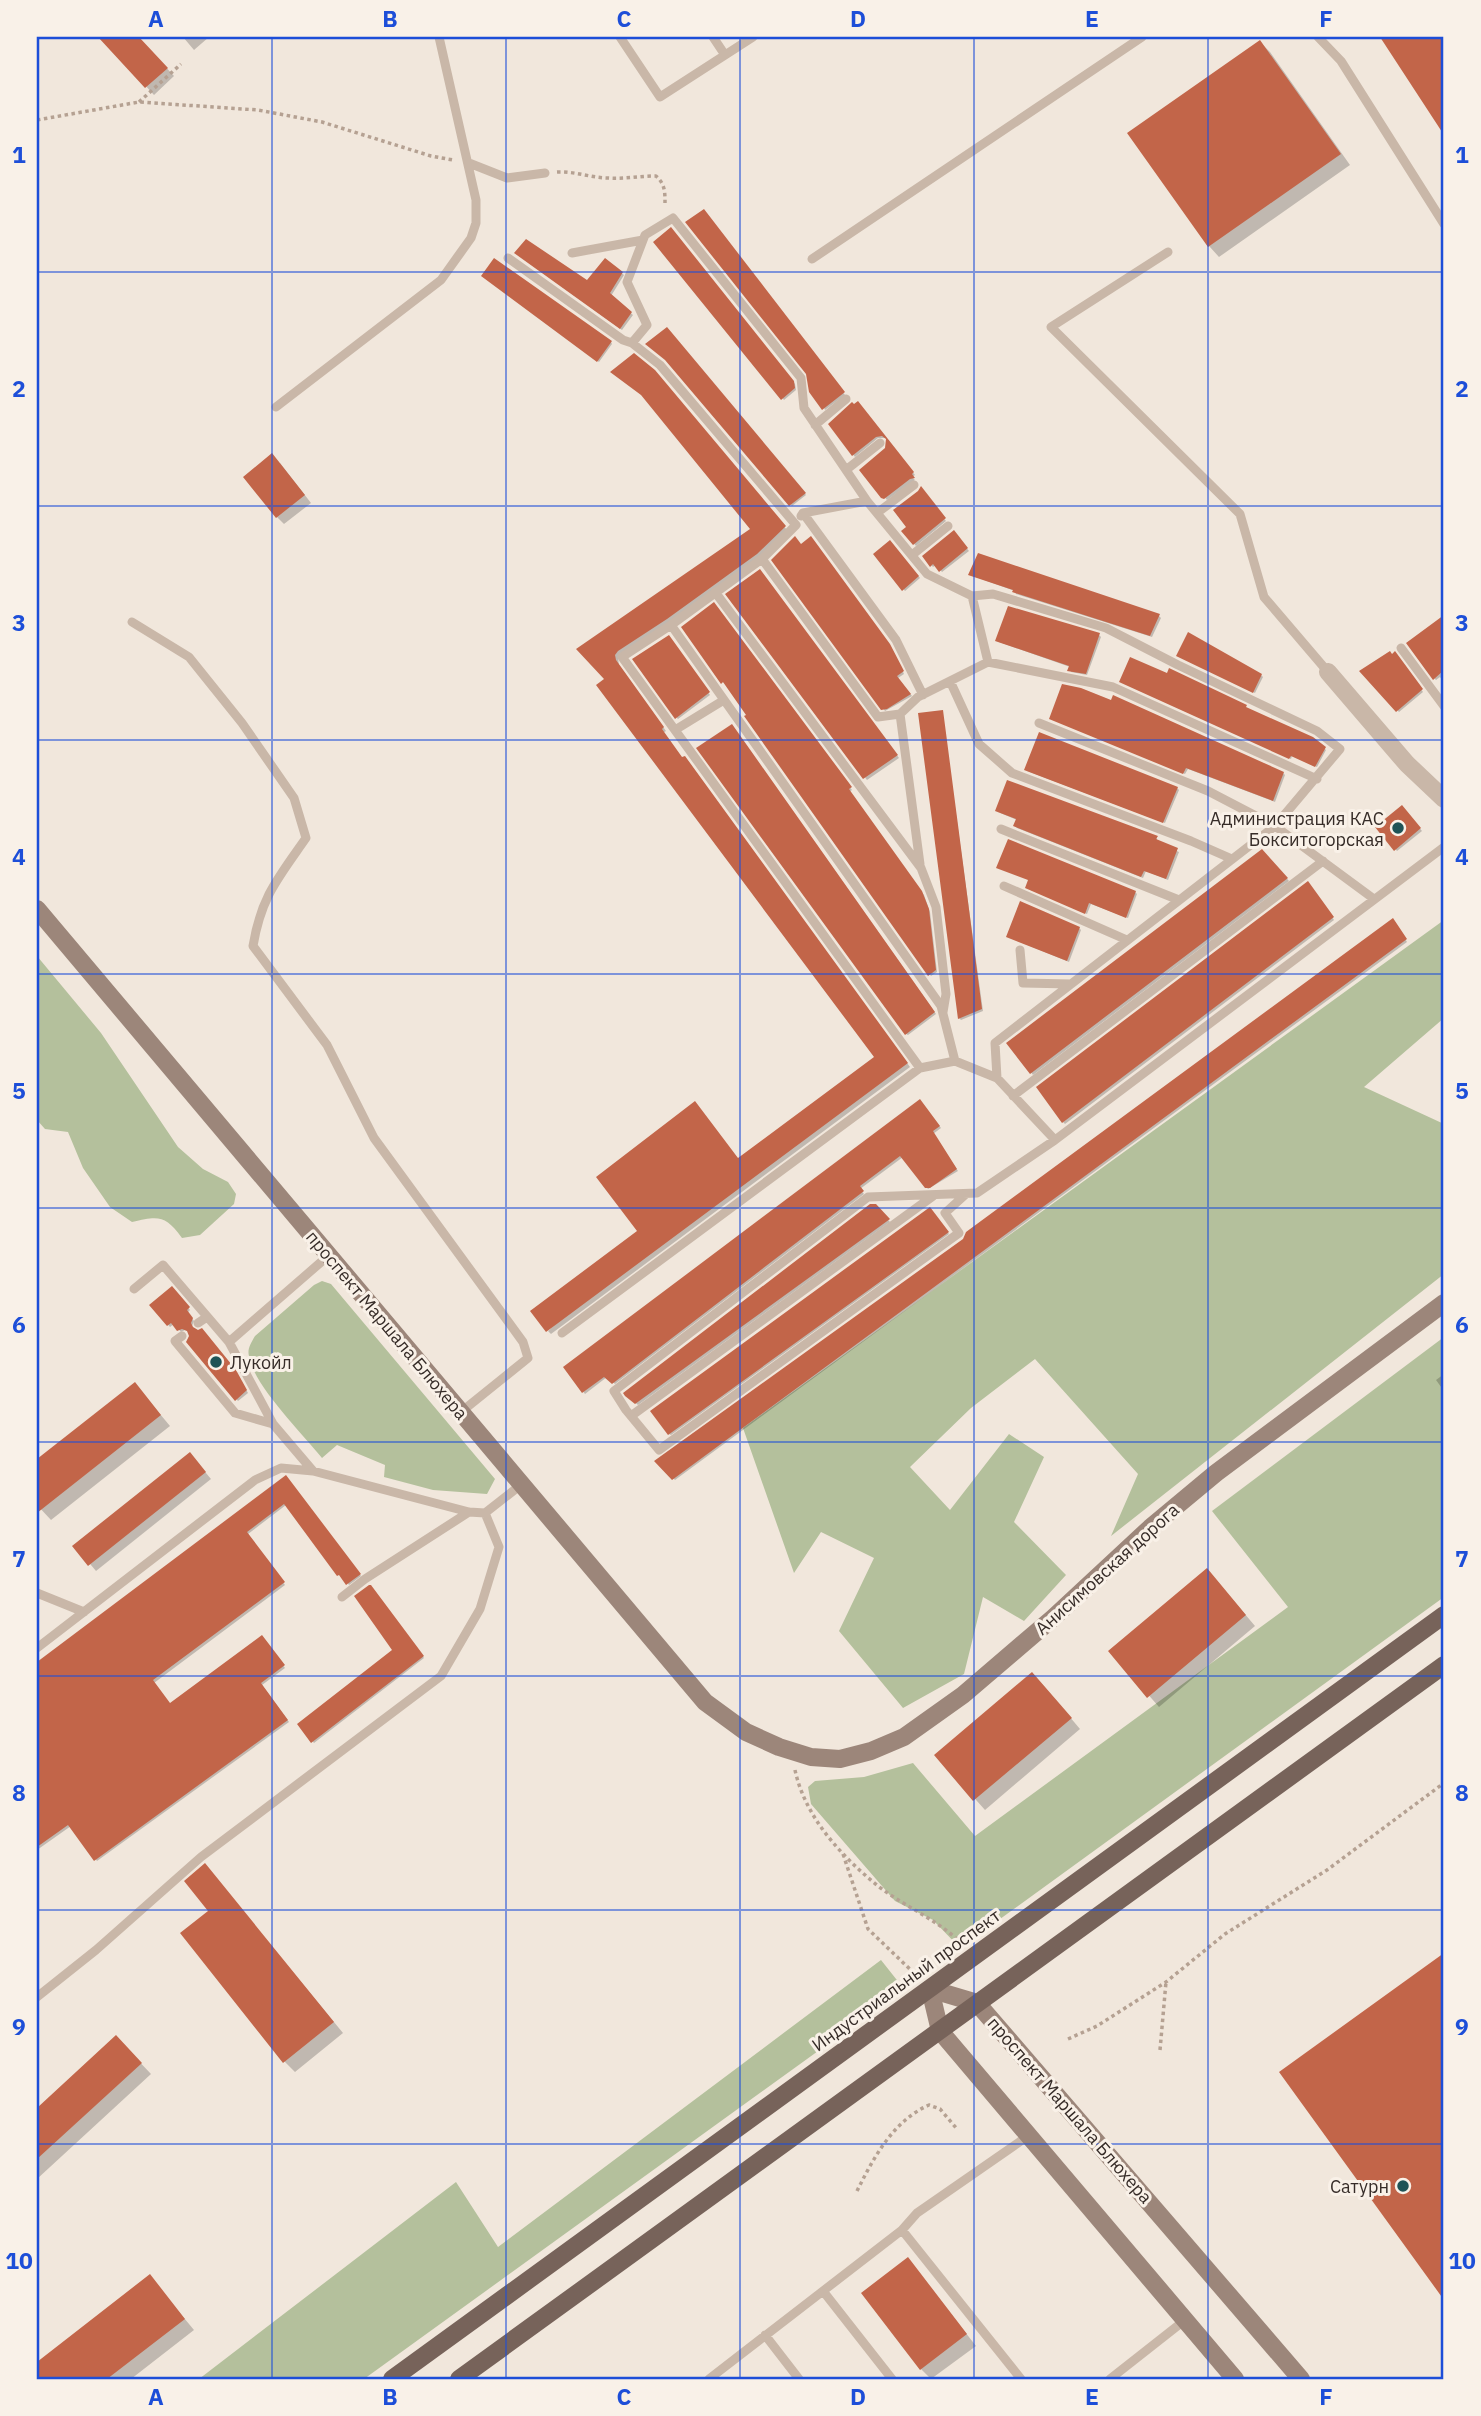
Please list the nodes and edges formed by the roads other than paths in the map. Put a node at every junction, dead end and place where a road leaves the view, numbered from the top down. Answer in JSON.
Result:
{"nodes":[{"id":1,"x":439,"y":37,"type":"edge"},
{"id":2,"x":620,"y":37,"type":"edge"},
{"id":3,"x":713,"y":37,"type":"edge"},
{"id":4,"x":753,"y":37,"type":"edge"},
{"id":5,"x":1142,"y":37,"type":"edge"},
{"id":6,"x":1318,"y":37,"type":"edge"},
{"id":7,"x":725,"y":55,"type":"junction"},
{"id":8,"x":469,"y":163,"type":"junction"},
{"id":9,"x":545,"y":173,"type":"road end"},
{"id":10,"x":1444,"y":224,"type":"edge"},
{"id":11,"x":643,"y":240,"type":"junction"},
{"id":12,"x":572,"y":253,"type":"dead end"},
{"id":13,"x":1168,"y":253,"type":"dead end"},
{"id":14,"x":508,"y":258,"type":"dead end"},
{"id":15,"x":812,"y":259,"type":"dead end"},
{"id":16,"x":632,"y":343,"type":"junction"},
{"id":17,"x":846,"y":399,"type":"dead end"},
{"id":18,"x":276,"y":407,"type":"dead end"},
{"id":19,"x":815,"y":425,"type":"junction"},
{"id":20,"x":880,"y":443,"type":"dead end"},
{"id":21,"x":846,"y":470,"type":"junction"},
{"id":22,"x":914,"y":485,"type":"dead end"},
{"id":23,"x":867,"y":500,"type":"junction"},
{"id":24,"x":803,"y":513,"type":"junction"},
{"id":25,"x":877,"y":513,"type":"junction"},
{"id":26,"x":796,"y":525,"type":"junction"},
{"id":27,"x":948,"y":526,"type":"dead end"},
{"id":28,"x":912,"y":555,"type":"junction"},
{"id":29,"x":762,"y":559,"type":"junction"},
{"id":30,"x":716,"y":592,"type":"junction"},
{"id":31,"x":971,"y":596,"type":"junction"},
{"id":32,"x":132,"y":622,"type":"dead end"},
{"id":33,"x":671,"y":625,"type":"junction"},
{"id":34,"x":1401,"y":648,"type":"dead end"},
{"id":35,"x":988,"y":662,"type":"junction"},
{"id":36,"x":1328,"y":671,"type":"joint"},
{"id":37,"x":950,"y":681,"type":"junction"},
{"id":38,"x":923,"y":695,"type":"junction"},
{"id":39,"x":724,"y":700,"type":"junction"},
{"id":40,"x":1444,"y":706,"type":"edge"},
{"id":41,"x":900,"y":714,"type":"junction"},
{"id":42,"x":1039,"y":723,"type":"dead end"},
{"id":43,"x":675,"y":730,"type":"junction"},
{"id":44,"x":1317,"y":779,"type":"junction"},
{"id":45,"x":1444,"y":799,"type":"edge"},
{"id":46,"x":1275,"y":826,"type":"junction"},
{"id":47,"x":1001,"y":829,"type":"dead end"},
{"id":48,"x":1444,"y":847,"type":"edge"},
{"id":49,"x":1232,"y":859,"type":"junction"},
{"id":50,"x":1323,"y":861,"type":"junction"},
{"id":51,"x":920,"y":866,"type":"junction"},
{"id":52,"x":1004,"y":886,"type":"dead end"},
{"id":53,"x":1179,"y":900,"type":"junction"},
{"id":54,"x":1374,"y":900,"type":"junction"},
{"id":55,"x":37,"y":909,"type":"edge"},
{"id":56,"x":1127,"y":940,"type":"junction"},
{"id":57,"x":1020,"y":950,"type":"dead end"},
{"id":58,"x":1070,"y":985,"type":"junction"},
{"id":59,"x":943,"y":1012,"type":"junction"},
{"id":60,"x":955,"y":1061,"type":"junction"},
{"id":61,"x":920,"y":1068,"type":"junction"},
{"id":62,"x":997,"y":1078,"type":"junction"},
{"id":63,"x":1013,"y":1096,"type":"junction"},
{"id":64,"x":1055,"y":1140,"type":"junction"},
{"id":65,"x":966,"y":1194,"type":"junction"},
{"id":66,"x":934,"y":1195,"type":"junction"},
{"id":67,"x":328,"y":1256,"type":"junction"},
{"id":68,"x":134,"y":1289,"type":"dead end"},
{"id":69,"x":1444,"y":1303,"type":"edge"},
{"id":70,"x":206,"y":1317,"type":"junction"},
{"id":71,"x":198,"y":1323,"type":"dead end"},
{"id":72,"x":562,"y":1333,"type":"dead end"},
{"id":73,"x":182,"y":1336,"type":"dead end"},
{"id":74,"x":229,"y":1342,"type":"junction"},
{"id":75,"x":460,"y":1412,"type":"junction"},
{"id":76,"x":631,"y":1416,"type":"junction"},
{"id":77,"x":273,"y":1424,"type":"junction"},
{"id":78,"x":313,"y":1471,"type":"junction"},
{"id":79,"x":522,"y":1484,"type":"junction"},
{"id":80,"x":469,"y":1512,"type":"junction"},
{"id":81,"x":485,"y":1513,"type":"junction"},
{"id":82,"x":37,"y":1593,"type":"edge"},
{"id":83,"x":342,"y":1597,"type":"dead end"},
{"id":84,"x":84,"y":1612,"type":"junction"},
{"id":85,"x":1444,"y":1615,"type":"edge"},
{"id":86,"x":37,"y":1648,"type":"edge"},
{"id":87,"x":1444,"y":1665,"type":"edge"},
{"id":88,"x":746,"y":1732,"type":"joint"},
{"id":89,"x":930,"y":1989,"type":"junction"},
{"id":90,"x":37,"y":1997,"type":"edge"},
{"id":91,"x":977,"y":2003,"type":"junction"},
{"id":92,"x":940,"y":2031,"type":"junction"},
{"id":93,"x":1028,"y":2136,"type":"junction"},
{"id":94,"x":902,"y":2230,"type":"junction"},
{"id":95,"x":823,"y":2291,"type":"junction"},
{"id":96,"x":1185,"y":2320,"type":"junction"},
{"id":97,"x":765,"y":2335,"type":"junction"},
{"id":98,"x":392,"y":2379,"type":"edge"},
{"id":99,"x":459,"y":2379,"type":"edge"},
{"id":100,"x":709,"y":2379,"type":"edge"},
{"id":101,"x":799,"y":2379,"type":"edge"},
{"id":102,"x":892,"y":2379,"type":"edge"},
{"id":103,"x":1021,"y":2379,"type":"edge"},
{"id":104,"x":1110,"y":2379,"type":"edge"},
{"id":105,"x":1235,"y":2379,"type":"edge"},
{"id":106,"x":1301,"y":2379,"type":"edge"}],
"edges":[{"from":1,"to":8,"type":"lane"},
{"from":2,"to":7,"type":"lane"},
{"from":3,"to":7,"type":"lane"},
{"from":4,"to":7,"type":"lane"},
{"from":5,"to":15,"type":"lane"},
{"from":6,"to":10,"type":"lane"},
{"from":8,"to":9,"type":"lane"},
{"from":8,"to":18,"type":"lane"},
{"from":11,"to":12,"type":"lane"},
{"from":11,"to":16,"type":"lane"},
{"from":11,"to":19,"type":"lane"},
{"from":13,"to":36,"type":"lane"},
{"from":14,"to":16,"type":"lane"},
{"from":16,"to":26,"type":"lane"},
{"from":17,"to":19,"type":"lane"},
{"from":19,"to":21,"type":"lane"},
{"from":20,"to":21,"type":"lane"},
{"from":21,"to":23,"type":"lane"},
{"from":22,"to":25,"type":"lane"},
{"from":23,"to":24,"type":"lane"},
{"from":23,"to":25,"type":"lane"},
{"from":24,"to":26,"type":"lane"},
{"from":24,"to":38,"type":"lane"},
{"from":25,"to":28,"type":"lane"},
{"from":26,"to":29,"type":"lane"},
{"from":27,"to":28,"type":"lane"},
{"from":28,"to":31,"type":"lane"},
{"from":29,"to":30,"type":"lane"},
{"from":29,"to":41,"type":"lane"},
{"from":30,"to":33,"type":"lane"},
{"from":30,"to":51,"type":"lane"},
{"from":31,"to":35,"type":"lane"},
{"from":31,"to":44,"type":"lane"},
{"from":32,"to":75,"type":"lane"},
{"from":33,"to":39,"type":"lane"},
{"from":33,"to":43,"type":"lane"},
{"from":34,"to":40,"type":"lane"},
{"from":35,"to":37,"type":"lane"},
{"from":35,"to":44,"type":"lane"},
{"from":36,"to":45,"type":"street"},
{"from":37,"to":38,"type":"lane"},
{"from":37,"to":49,"type":"lane"},
{"from":38,"to":41,"type":"lane"},
{"from":39,"to":43,"type":"lane"},
{"from":39,"to":59,"type":"lane"},
{"from":41,"to":51,"type":"lane"},
{"from":42,"to":46,"type":"lane"},
{"from":43,"to":61,"type":"lane"},
{"from":44,"to":46,"type":"lane"},
{"from":46,"to":49,"type":"lane"},
{"from":46,"to":50,"type":"lane"},
{"from":47,"to":53,"type":"lane"},
{"from":48,"to":54,"type":"lane"},
{"from":49,"to":53,"type":"lane"},
{"from":50,"to":54,"type":"lane"},
{"from":50,"to":63,"type":"lane"},
{"from":51,"to":59,"type":"lane"},
{"from":52,"to":56,"type":"lane"},
{"from":53,"to":56,"type":"lane"},
{"from":54,"to":64,"type":"lane"},
{"from":55,"to":67,"type":"street","name":"проспект Маршала Блюхера"},
{"from":56,"to":58,"type":"lane"},
{"from":57,"to":58,"type":"lane"},
{"from":58,"to":62,"type":"lane"},
{"from":59,"to":60,"type":"lane"},
{"from":60,"to":61,"type":"lane"},
{"from":60,"to":62,"type":"lane"},
{"from":61,"to":72,"type":"lane"},
{"from":62,"to":63,"type":"lane"},
{"from":63,"to":64,"type":"lane"},
{"from":64,"to":65,"type":"lane"},
{"from":65,"to":66,"type":"lane"},
{"from":65,"to":76,"type":"lane"},
{"from":66,"to":76,"type":"lane"},
{"from":66,"to":76,"type":"lane"},
{"from":67,"to":74,"type":"lane"},
{"from":67,"to":75,"type":"street","name":"проспект Маршала Блюхера"},
{"from":68,"to":70,"type":"lane"},
{"from":69,"to":88,"type":"street","name":"Анисимовская дорога"},
{"from":70,"to":71,"type":"lane"},
{"from":70,"to":74,"type":"lane"},
{"from":73,"to":77,"type":"lane"},
{"from":74,"to":77,"type":"lane"},
{"from":75,"to":79,"type":"street","name":"проспект Маршала Блюхера"},
{"from":77,"to":78,"type":"lane"},
{"from":78,"to":80,"type":"lane"},
{"from":78,"to":84,"type":"lane"},
{"from":79,"to":81,"type":"lane"},
{"from":79,"to":88,"type":"street","name":"проспект Маршала Блюхера"},
{"from":80,"to":81,"type":"lane"},
{"from":80,"to":83,"type":"lane"},
{"from":81,"to":90,"type":"lane"},
{"from":82,"to":84,"type":"lane"},
{"from":84,"to":86,"type":"lane"},
{"from":85,"to":89,"type":"main road","name":"Индустриальный проспект"},
{"from":87,"to":91,"type":"main road"},
{"from":89,"to":91,"type":"street","name":"проспект Маршала Блюхера"},
{"from":89,"to":92,"type":"street"},
{"from":89,"to":98,"type":"main road","name":"Индустриальный проспект"},
{"from":91,"to":92,"type":"main road"},
{"from":91,"to":106,"type":"street","name":"проспект Маршала Блюхера"},
{"from":92,"to":93,"type":"street"},
{"from":92,"to":99,"type":"main road"},
{"from":93,"to":94,"type":"lane"},
{"from":93,"to":96,"type":"street"},
{"from":94,"to":95,"type":"lane"},
{"from":94,"to":103,"type":"lane"},
{"from":95,"to":97,"type":"lane"},
{"from":95,"to":102,"type":"lane"},
{"from":96,"to":104,"type":"lane"},
{"from":96,"to":105,"type":"street"},
{"from":97,"to":100,"type":"lane"},
{"from":97,"to":101,"type":"lane"}]}
